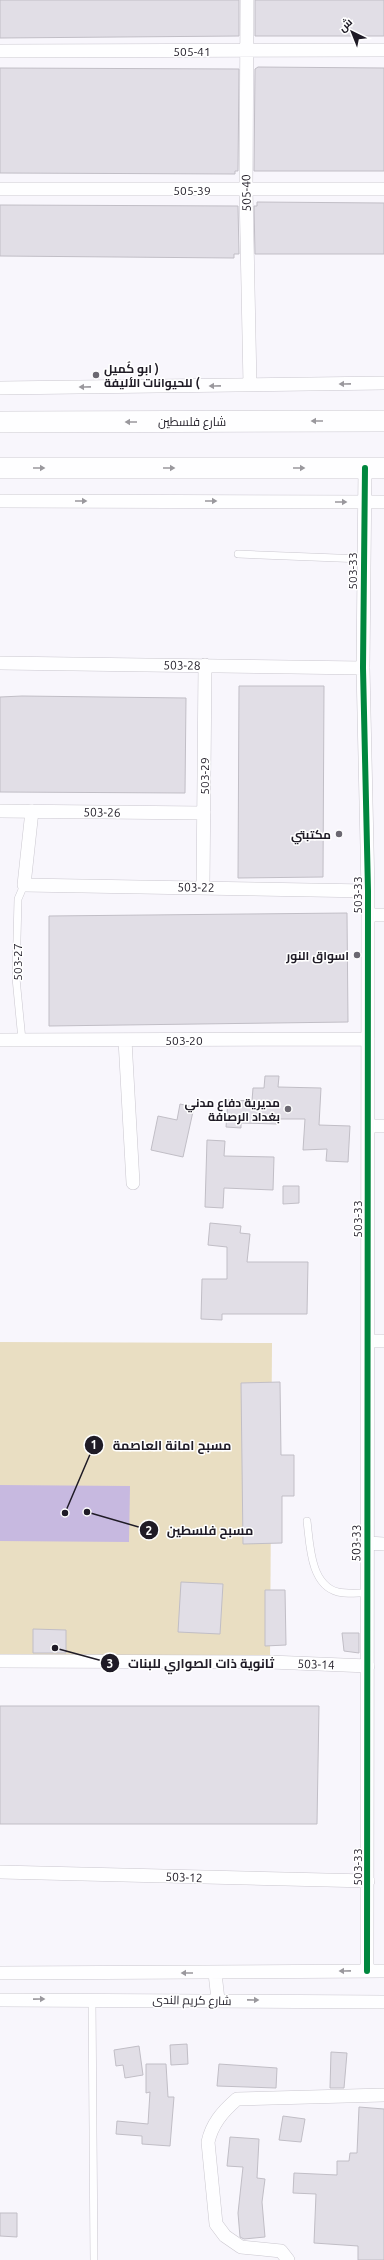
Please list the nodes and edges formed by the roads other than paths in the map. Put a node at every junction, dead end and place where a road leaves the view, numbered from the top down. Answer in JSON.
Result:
{"nodes":[{"id":1,"x":247,"y":0,"type":"edge"},
{"id":2,"x":246,"y":50,"type":"junction"},
{"id":3,"x":384,"y":50,"type":"edge"},
{"id":4,"x":0,"y":51,"type":"edge"},
{"id":5,"x":0,"y":189,"type":"edge"},
{"id":6,"x":384,"y":189,"type":"edge"},
{"id":7,"x":246,"y":190,"type":"junction"},
{"id":8,"x":384,"y":384,"type":"edge"},
{"id":9,"x":250,"y":385,"type":"junction"},
{"id":10,"x":0,"y":388,"type":"edge"},
{"id":11,"x":384,"y":420,"type":"edge"},
{"id":12,"x":0,"y":422,"type":"edge"},
{"id":13,"x":0,"y":468,"type":"edge"},
{"id":14,"x":374,"y":468,"type":"edge"},
{"id":15,"x":0,"y":501,"type":"edge"},
{"id":16,"x":364,"y":502,"type":"junction"},
{"id":17,"x":384,"y":502,"type":"edge"},
{"id":18,"x":238,"y":554,"type":"dead end"},
{"id":19,"x":363,"y":559,"type":"junction"},
{"id":20,"x":0,"y":663,"type":"edge"},
{"id":21,"x":205,"y":665,"type":"junction"},
{"id":22,"x":363,"y":668,"type":"junction"},
{"id":23,"x":0,"y":811,"type":"edge"},
{"id":24,"x":32,"y":811,"type":"junction"},
{"id":25,"x":204,"y":813,"type":"junction"},
{"id":26,"x":24,"y":885,"type":"junction"},
{"id":27,"x":203,"y":887,"type":"junction"},
{"id":28,"x":368,"y":891,"type":"junction"},
{"id":29,"x":368,"y":915,"type":"junction"},
{"id":30,"x":384,"y":916,"type":"edge"},
{"id":31,"x":368,"y":1039,"type":"junction"},
{"id":32,"x":0,"y":1040,"type":"edge"},
{"id":33,"x":22,"y":1040,"type":"junction"},
{"id":34,"x":125,"y":1040,"type":"junction"},
{"id":35,"x":368,"y":1126,"type":"junction"},
{"id":36,"x":384,"y":1126,"type":"edge"},
{"id":37,"x":133,"y":1183,"type":"dead end"},
{"id":38,"x":368,"y":1341,"type":"junction"},
{"id":39,"x":384,"y":1341,"type":"edge"},
{"id":40,"x":307,"y":1521,"type":"dead end"},
{"id":41,"x":368,"y":1544,"type":"junction"},
{"id":42,"x":384,"y":1544,"type":"edge"},
{"id":43,"x":366,"y":1593,"type":"junction"},
{"id":44,"x":0,"y":1661,"type":"edge"},
{"id":45,"x":368,"y":1666,"type":"junction"},
{"id":46,"x":0,"y":1872,"type":"edge"},
{"id":47,"x":368,"y":1881,"type":"junction"},
{"id":48,"x":367,"y":1971,"type":"junction"},
{"id":49,"x":384,"y":1971,"type":"edge"},
{"id":50,"x":0,"y":1973,"type":"edge"},
{"id":51,"x":216,"y":1973,"type":"junction"},
{"id":52,"x":92,"y":1999,"type":"junction"},
{"id":53,"x":0,"y":2000,"type":"edge"},
{"id":54,"x":218,"y":2000,"type":"junction"},
{"id":55,"x":384,"y":2002,"type":"edge"},
{"id":56,"x":384,"y":2095,"type":"edge"},
{"id":57,"x":94,"y":2260,"type":"edge"},
{"id":58,"x":288,"y":2260,"type":"edge"}],
"edges":[{"from":1,"to":2,"type":"street","name":"505-40"},
{"from":2,"to":3,"type":"street","name":"505-41"},
{"from":2,"to":4,"type":"street","name":"505-41"},
{"from":2,"to":7,"type":"street","name":"505-40"},
{"from":5,"to":7,"type":"street","name":"505-39"},
{"from":6,"to":7,"type":"street","name":"505-39"},
{"from":7,"to":9,"type":"street","name":"505-40"},
{"from":8,"to":9,"type":"street","one_way":true},
{"from":9,"to":10,"type":"street","one_way":true},
{"from":11,"to":12,"type":"main road","name":"شارع فلسطين","one_way":true},
{"from":13,"to":14,"type":"main road","one_way":true},
{"from":14,"to":16,"type":"street","name":"503-33"},
{"from":15,"to":16,"type":"street","one_way":true},
{"from":16,"to":17,"type":"street"},
{"from":16,"to":19,"type":"street","name":"503-33"},
{"from":18,"to":19,"type":"lane"},
{"from":19,"to":22,"type":"street","name":"503-33"},
{"from":20,"to":21,"type":"street","name":"503-28"},
{"from":21,"to":22,"type":"street","name":"503-28"},
{"from":21,"to":25,"type":"street","name":"503-29"},
{"from":22,"to":28,"type":"street","name":"503-33"},
{"from":23,"to":24,"type":"street","name":"503-26"},
{"from":24,"to":25,"type":"street","name":"503-26"},
{"from":24,"to":26,"type":"street"},
{"from":25,"to":27,"type":"street","name":"503-29"},
{"from":26,"to":27,"type":"street","name":"503-22"},
{"from":26,"to":33,"type":"lane","name":"503-27"},
{"from":27,"to":28,"type":"street","name":"503-22"},
{"from":28,"to":29,"type":"street","name":"503-33"},
{"from":29,"to":30,"type":"street"},
{"from":29,"to":31,"type":"street","name":"503-33"},
{"from":31,"to":34,"type":"street","name":"503-20"},
{"from":31,"to":35,"type":"street","name":"503-33"},
{"from":32,"to":33,"type":"street","name":"503-20"},
{"from":33,"to":34,"type":"street","name":"503-20"},
{"from":34,"to":37,"type":"street"},
{"from":35,"to":36,"type":"street"},
{"from":35,"to":38,"type":"street","name":"503-33"},
{"from":38,"to":39,"type":"street"},
{"from":38,"to":41,"type":"street","name":"503-33"},
{"from":40,"to":43,"type":"lane"},
{"from":41,"to":42,"type":"street"},
{"from":41,"to":43,"type":"street","name":"503-33"},
{"from":43,"to":45,"type":"street","name":"503-33"},
{"from":44,"to":45,"type":"street","name":"503-14"},
{"from":45,"to":47,"type":"street","name":"503-33"},
{"from":46,"to":47,"type":"street","name":"503-12"},
{"from":47,"to":48,"type":"street","name":"503-33"},
{"from":48,"to":49,"type":"street"},
{"from":48,"to":51,"type":"street","one_way":true},
{"from":51,"to":50,"type":"street","one_way":true},
{"from":51,"to":54,"type":"street"},
{"from":53,"to":52,"type":"street","name":"شارع كريم الندى","one_way":true},
{"from":52,"to":54,"type":"street","name":"شارع كريم الندى"},
{"from":52,"to":57,"type":"lane"},
{"from":54,"to":55,"type":"street","name":"شارع كريم الندى","one_way":true},
{"from":56,"to":58,"type":"street"}]}
